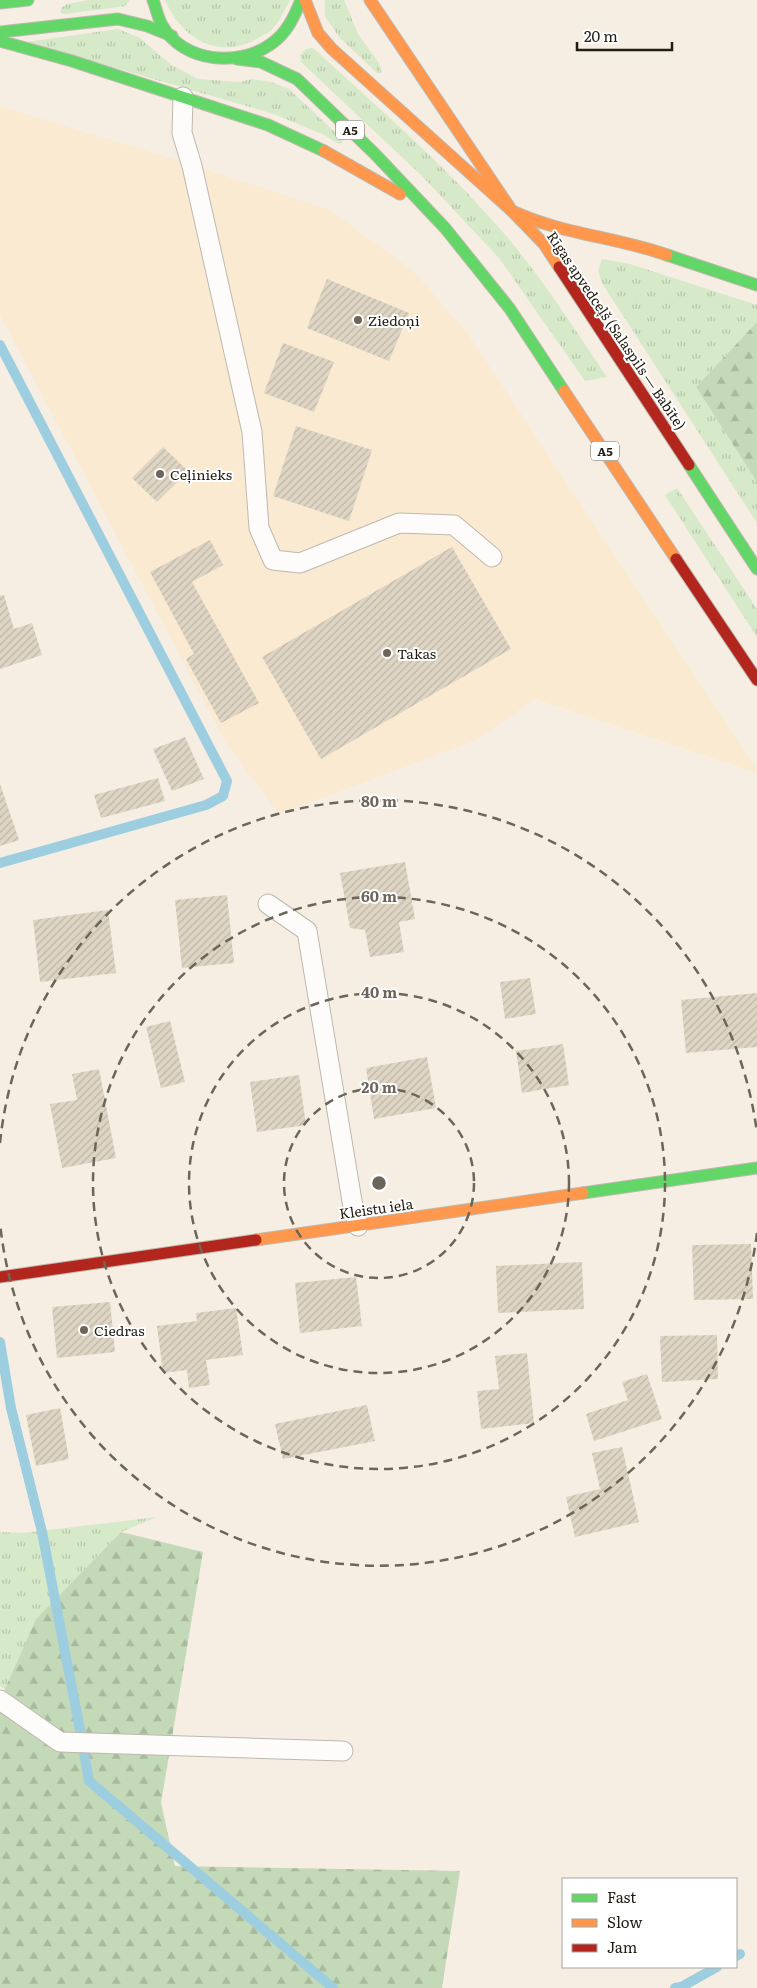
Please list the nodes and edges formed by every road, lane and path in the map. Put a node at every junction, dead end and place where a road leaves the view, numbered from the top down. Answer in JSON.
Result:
{"nodes":[{"id":1,"x":28,"y":0,"type":"edge"},
{"id":2,"x":153,"y":0,"type":"edge"},
{"id":3,"x":301,"y":0,"type":"edge"},
{"id":4,"x":305,"y":0,"type":"edge"},
{"id":5,"x":370,"y":0,"type":"edge"},
{"id":6,"x":0,"y":4,"type":"edge"},
{"id":7,"x":0,"y":32,"type":"edge"},
{"id":8,"x":172,"y":36,"type":"junction"},
{"id":9,"x":0,"y":41,"type":"edge"},
{"id":10,"x":237,"y":60,"type":"junction"},
{"id":11,"x":183,"y":97,"type":"junction"},
{"id":12,"x":512,"y":210,"type":"junction"},
{"id":13,"x":445,"y":228,"type":"junction"},
{"id":14,"x":757,"y":285,"type":"edge"},
{"id":15,"x":492,"y":557,"type":"dead end"},
{"id":16,"x":757,"y":569,"type":"edge"},
{"id":17,"x":757,"y":680,"type":"edge"},
{"id":18,"x":268,"y":904,"type":"dead end"},
{"id":19,"x":757,"y":1168,"type":"edge"},
{"id":20,"x":358,"y":1226,"type":"junction"},
{"id":21,"x":0,"y":1277,"type":"edge"},
{"id":22,"x":0,"y":1700,"type":"edge"},
{"id":23,"x":342,"y":1751,"type":"dead end"}],
"edges":[{"from":1,"to":6,"type":"main road"},
{"from":2,"to":8,"type":"main road"},
{"from":3,"to":10,"type":"main road"},
{"from":4,"to":12,"type":"main road","name":"Rīgas apvedceļš (Salaspils — Babīte)"},
{"from":5,"to":12,"type":"main road"},
{"from":7,"to":8,"type":"main road"},
{"from":8,"to":10,"type":"main road"},
{"from":9,"to":11,"type":"main road"},
{"from":10,"to":13,"type":"main road","number":"A5"},
{"from":11,"to":13,"type":"main road"},
{"from":11,"to":15,"type":"lane"},
{"from":12,"to":14,"type":"main road"},
{"from":12,"to":16,"type":"main road","name":"Rīgas apvedceļš (Salaspils — Babīte)"},
{"from":13,"to":17,"type":"main road","number":"A5"},
{"from":18,"to":20,"type":"lane"},
{"from":19,"to":20,"type":"main road","name":"Kleistu iela"},
{"from":20,"to":21,"type":"main road","name":"Kleistu iela"},
{"from":22,"to":23,"type":"lane"}]}
